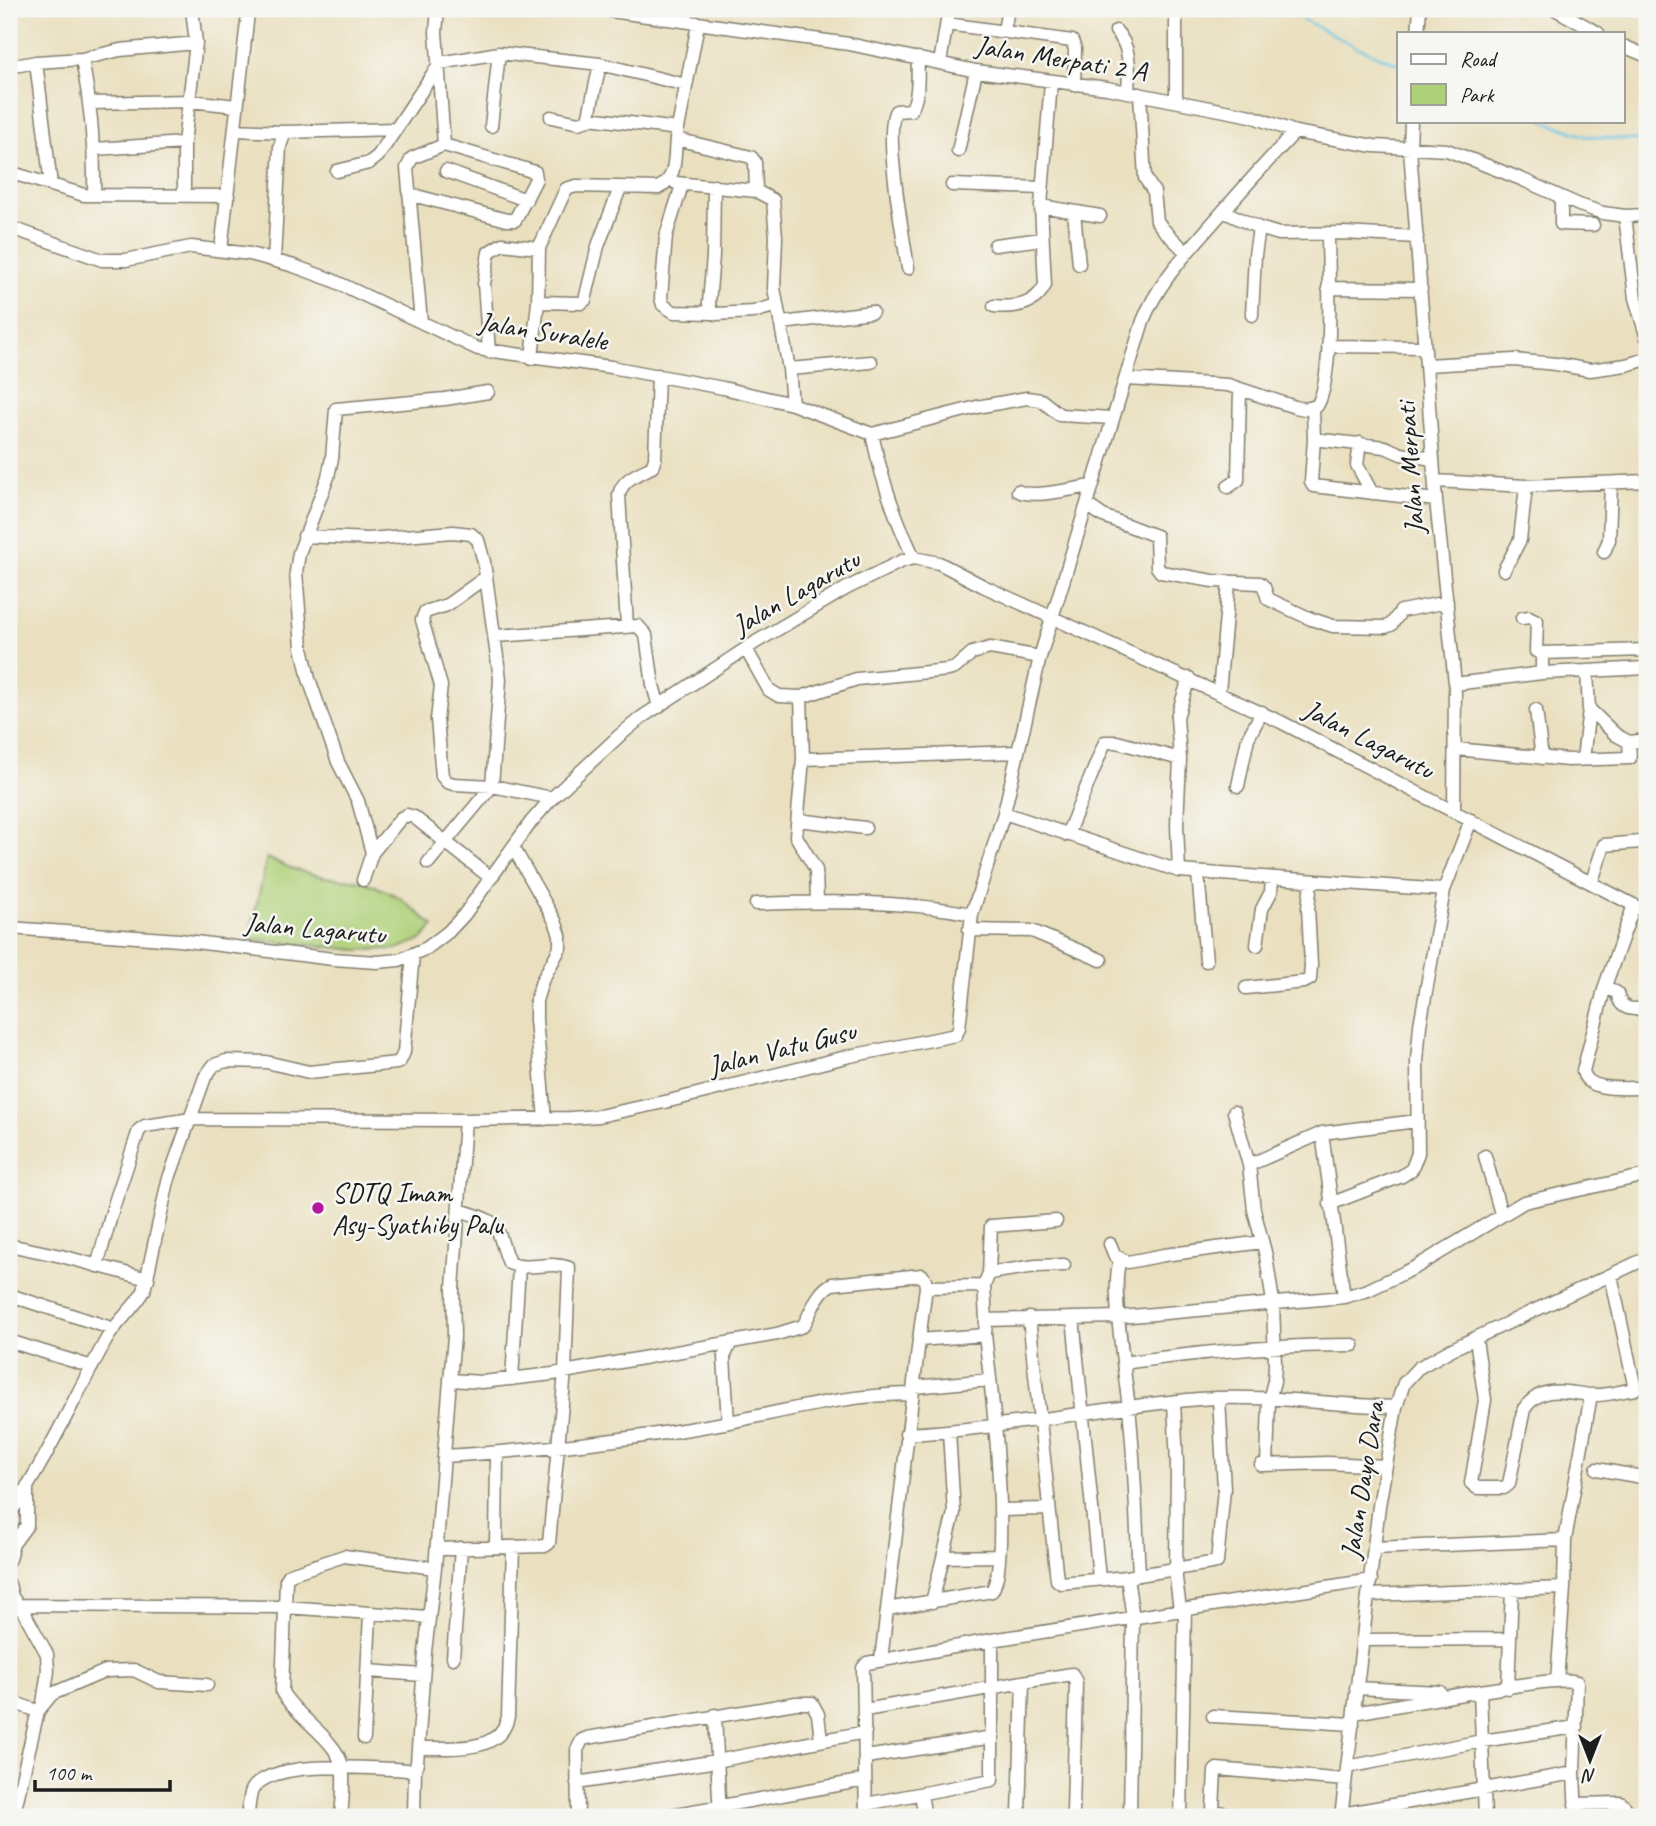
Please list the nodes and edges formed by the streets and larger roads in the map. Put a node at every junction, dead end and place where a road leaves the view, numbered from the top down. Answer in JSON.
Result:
{"nodes":[{"id":1,"x":192,"y":9,"type":"edge"},
{"id":2,"x":244,"y":9,"type":"edge"},
{"id":3,"x":438,"y":9,"type":"edge"},
{"id":4,"x":612,"y":9,"type":"edge"},
{"id":5,"x":949,"y":9,"type":"edge"},
{"id":6,"x":1008,"y":9,"type":"edge"},
{"id":7,"x":1176,"y":9,"type":"edge"},
{"id":8,"x":1420,"y":9,"type":"edge"},
{"id":9,"x":1555,"y":9,"type":"edge"},
{"id":10,"x":698,"y":24,"type":"junction"},
{"id":11,"x":947,"y":24,"type":"junction"},
{"id":12,"x":1004,"y":31,"type":"junction"},
{"id":13,"x":1116,"y":31,"type":"dead end"},
{"id":14,"x":1418,"y":32,"type":"edge"},
{"id":15,"x":1596,"y":32,"type":"edge"},
{"id":16,"x":196,"y":43,"type":"junction"},
{"id":17,"x":1624,"y":46,"type":"edge"},
{"id":18,"x":499,"y":52,"type":"junction"},
{"id":19,"x":1647,"y":56,"type":"edge"},
{"id":20,"x":918,"y":58,"type":"junction"},
{"id":21,"x":82,"y":59,"type":"junction"},
{"id":22,"x":36,"y":62,"type":"junction"},
{"id":23,"x":440,"y":63,"type":"junction"},
{"id":24,"x":940,"y":63,"type":"junction"},
{"id":25,"x":600,"y":64,"type":"junction"},
{"id":26,"x":9,"y":67,"type":"edge"},
{"id":27,"x":976,"y":71,"type":"junction"},
{"id":28,"x":1051,"y":82,"type":"junction"},
{"id":29,"x":686,"y":85,"type":"junction"},
{"id":30,"x":1074,"y":85,"type":"junction"},
{"id":31,"x":1134,"y":93,"type":"junction"},
{"id":32,"x":190,"y":101,"type":"junction"},
{"id":33,"x":1176,"y":101,"type":"junction"},
{"id":34,"x":91,"y":103,"type":"junction"},
{"id":35,"x":237,"y":106,"type":"junction"},
{"id":36,"x":551,"y":117,"type":"dead end"},
{"id":37,"x":589,"y":118,"type":"junction"},
{"id":38,"x":1412,"y":122,"type":"edge"},
{"id":39,"x":491,"y":126,"type":"dead end"},
{"id":40,"x":396,"y":129,"type":"junction"},
{"id":41,"x":235,"y":130,"type":"junction"},
{"id":42,"x":285,"y":132,"type":"junction"},
{"id":43,"x":1295,"y":132,"type":"junction"},
{"id":44,"x":677,"y":134,"type":"junction"},
{"id":45,"x":184,"y":143,"type":"junction"},
{"id":46,"x":444,"y":145,"type":"junction"},
{"id":47,"x":95,"y":149,"type":"junction"},
{"id":48,"x":1410,"y":149,"type":"junction"},
{"id":49,"x":958,"y":150,"type":"dead end"},
{"id":50,"x":337,"y":171,"type":"dead end"},
{"id":51,"x":9,"y":172,"type":"edge"},
{"id":52,"x":446,"y":172,"type":"dead end"},
{"id":53,"x":676,"y":183,"type":"junction"},
{"id":54,"x":51,"y":185,"type":"junction"},
{"id":55,"x":714,"y":186,"type":"junction"},
{"id":56,"x":952,"y":186,"type":"dead end"},
{"id":57,"x":620,"y":188,"type":"junction"},
{"id":58,"x":1042,"y":188,"type":"junction"},
{"id":59,"x":756,"y":191,"type":"junction"},
{"id":60,"x":409,"y":194,"type":"junction"},
{"id":61,"x":94,"y":195,"type":"junction"},
{"id":62,"x":184,"y":195,"type":"junction"},
{"id":63,"x":228,"y":196,"type":"junction"},
{"id":64,"x":1560,"y":198,"type":"junction"},
{"id":65,"x":526,"y":200,"type":"junction"},
{"id":66,"x":1041,"y":206,"type":"junction"},
{"id":67,"x":1223,"y":211,"type":"junction"},
{"id":68,"x":1074,"y":212,"type":"junction"},
{"id":69,"x":1647,"y":215,"type":"edge"},
{"id":70,"x":1100,"y":216,"type":"dead end"},
{"id":71,"x":1625,"y":216,"type":"junction"},
{"id":72,"x":1593,"y":225,"type":"dead end"},
{"id":73,"x":9,"y":227,"type":"edge"},
{"id":74,"x":1259,"y":228,"type":"junction"},
{"id":75,"x":1328,"y":233,"type":"junction"},
{"id":76,"x":1417,"y":237,"type":"junction"},
{"id":77,"x":1042,"y":239,"type":"junction"},
{"id":78,"x":995,"y":245,"type":"dead end"},
{"id":79,"x":539,"y":248,"type":"junction"},
{"id":80,"x":221,"y":250,"type":"junction"},
{"id":81,"x":1187,"y":253,"type":"junction"},
{"id":82,"x":274,"y":260,"type":"junction"},
{"id":83,"x":1079,"y":264,"type":"dead end"},
{"id":84,"x":908,"y":268,"type":"dead end"},
{"id":85,"x":1328,"y":288,"type":"junction"},
{"id":86,"x":1422,"y":289,"type":"junction"},
{"id":87,"x":538,"y":302,"type":"junction"},
{"id":88,"x":777,"y":305,"type":"junction"},
{"id":89,"x":994,"y":306,"type":"dead end"},
{"id":90,"x":872,"y":312,"type":"dead end"},
{"id":91,"x":712,"y":313,"type":"junction"},
{"id":92,"x":1252,"y":315,"type":"dead end"},
{"id":93,"x":421,"y":322,"type":"junction"},
{"id":94,"x":782,"y":323,"type":"junction"},
{"id":95,"x":1647,"y":338,"type":"edge"},
{"id":96,"x":1328,"y":346,"type":"junction"},
{"id":97,"x":1424,"y":347,"type":"junction"},
{"id":98,"x":489,"y":352,"type":"junction"},
{"id":99,"x":532,"y":358,"type":"junction"},
{"id":100,"x":1647,"y":359,"type":"edge"},
{"id":101,"x":871,"y":362,"type":"dead end"},
{"id":102,"x":1427,"y":365,"type":"junction"},
{"id":103,"x":789,"y":369,"type":"junction"},
{"id":104,"x":658,"y":375,"type":"junction"},
{"id":105,"x":1125,"y":379,"type":"junction"},
{"id":106,"x":1240,"y":388,"type":"junction"},
{"id":107,"x":488,"y":392,"type":"dead end"},
{"id":108,"x":792,"y":404,"type":"junction"},
{"id":109,"x":1313,"y":408,"type":"junction"},
{"id":110,"x":1112,"y":418,"type":"junction"},
{"id":111,"x":873,"y":434,"type":"junction"},
{"id":112,"x":1314,"y":439,"type":"junction"},
{"id":113,"x":1360,"y":443,"type":"junction"},
{"id":114,"x":1433,"y":458,"type":"junction"},
{"id":115,"x":1435,"y":481,"type":"junction"},
{"id":116,"x":1647,"y":481,"type":"edge"},
{"id":117,"x":1611,"y":483,"type":"junction"},
{"id":118,"x":1093,"y":486,"type":"junction"},
{"id":119,"x":1526,"y":486,"type":"junction"},
{"id":120,"x":1228,"y":487,"type":"dead end"},
{"id":121,"x":1018,"y":491,"type":"dead end"},
{"id":122,"x":1372,"y":493,"type":"junction"},
{"id":123,"x":1436,"y":500,"type":"junction"},
{"id":124,"x":1087,"y":505,"type":"junction"},
{"id":125,"x":304,"y":536,"type":"junction"},
{"id":126,"x":1604,"y":552,"type":"dead end"},
{"id":127,"x":914,"y":558,"type":"junction"},
{"id":128,"x":1504,"y":570,"type":"dead end"},
{"id":129,"x":486,"y":577,"type":"junction"},
{"id":130,"x":1229,"y":583,"type":"junction"},
{"id":131,"x":1447,"y":602,"type":"junction"},
{"id":132,"x":1053,"y":616,"type":"junction"},
{"id":133,"x":1522,"y":618,"type":"dead end"},
{"id":134,"x":626,"y":626,"type":"junction"},
{"id":135,"x":495,"y":636,"type":"junction"},
{"id":136,"x":746,"y":649,"type":"junction"},
{"id":137,"x":1647,"y":650,"type":"edge"},
{"id":138,"x":1542,"y":653,"type":"junction"},
{"id":139,"x":1040,"y":657,"type":"junction"},
{"id":140,"x":1647,"y":668,"type":"edge"},
{"id":141,"x":1587,"y":671,"type":"junction"},
{"id":142,"x":1542,"y":673,"type":"junction"},
{"id":143,"x":1189,"y":678,"type":"junction"},
{"id":144,"x":1455,"y":684,"type":"junction"},
{"id":145,"x":1219,"y":692,"type":"junction"},
{"id":146,"x":801,"y":697,"type":"junction"},
{"id":147,"x":659,"y":707,"type":"junction"},
{"id":148,"x":1589,"y":709,"type":"junction"},
{"id":149,"x":1536,"y":710,"type":"dead end"},
{"id":150,"x":1262,"y":712,"type":"junction"},
{"id":151,"x":1647,"y":740,"type":"edge"},
{"id":152,"x":1629,"y":742,"type":"junction"},
{"id":153,"x":1456,"y":748,"type":"junction"},
{"id":154,"x":1018,"y":752,"type":"junction"},
{"id":155,"x":1542,"y":758,"type":"junction"},
{"id":156,"x":1180,"y":759,"type":"junction"},
{"id":157,"x":803,"y":760,"type":"junction"},
{"id":158,"x":1583,"y":760,"type":"junction"},
{"id":159,"x":492,"y":786,"type":"junction"},
{"id":160,"x":1238,"y":786,"type":"dead end"},
{"id":161,"x":552,"y":798,"type":"junction"},
{"id":162,"x":1454,"y":812,"type":"junction"},
{"id":163,"x":1004,"y":813,"type":"junction"},
{"id":164,"x":798,"y":820,"type":"junction"},
{"id":165,"x":1471,"y":820,"type":"junction"},
{"id":166,"x":865,"y":828,"type":"dead end"},
{"id":167,"x":1067,"y":835,"type":"junction"},
{"id":168,"x":1647,"y":837,"type":"edge"},
{"id":169,"x":446,"y":843,"type":"junction"},
{"id":170,"x":513,"y":847,"type":"junction"},
{"id":171,"x":372,"y":853,"type":"junction"},
{"id":172,"x":428,"y":863,"type":"dead end"},
{"id":173,"x":1179,"y":872,"type":"junction"},
{"id":174,"x":1198,"y":874,"type":"junction"},
{"id":175,"x":491,"y":878,"type":"junction"},
{"id":176,"x":1272,"y":879,"type":"junction"},
{"id":177,"x":363,"y":880,"type":"dead end"},
{"id":178,"x":1311,"y":881,"type":"junction"},
{"id":179,"x":1592,"y":881,"type":"junction"},
{"id":180,"x":1444,"y":890,"type":"junction"},
{"id":181,"x":817,"y":901,"type":"junction"},
{"id":182,"x":756,"y":904,"type":"dead end"},
{"id":183,"x":1634,"y":905,"type":"junction"},
{"id":184,"x":1647,"y":912,"type":"edge"},
{"id":185,"x":972,"y":914,"type":"junction"},
{"id":186,"x":9,"y":928,"type":"edge"},
{"id":187,"x":969,"y":930,"type":"junction"},
{"id":188,"x":1257,"y":945,"type":"dead end"},
{"id":189,"x":413,"y":955,"type":"junction"},
{"id":190,"x":1101,"y":960,"type":"dead end"},
{"id":191,"x":1206,"y":961,"type":"dead end"},
{"id":192,"x":1605,"y":986,"type":"junction"},
{"id":193,"x":1245,"y":988,"type":"dead end"},
{"id":194,"x":1647,"y":1007,"type":"edge"},
{"id":195,"x":1647,"y":1088,"type":"edge"},
{"id":196,"x":1234,"y":1112,"type":"dead end"},
{"id":197,"x":191,"y":1119,"type":"junction"},
{"id":198,"x":545,"y":1119,"type":"junction"},
{"id":199,"x":465,"y":1120,"type":"junction"},
{"id":200,"x":1417,"y":1121,"type":"junction"},
{"id":201,"x":1322,"y":1133,"type":"junction"},
{"id":202,"x":1485,"y":1156,"type":"dead end"},
{"id":203,"x":1249,"y":1165,"type":"junction"},
{"id":204,"x":1647,"y":1175,"type":"edge"},
{"id":205,"x":1330,"y":1204,"type":"junction"},
{"id":206,"x":459,"y":1210,"type":"junction"},
{"id":207,"x":1501,"y":1214,"type":"junction"},
{"id":208,"x":1056,"y":1221,"type":"dead end"},
{"id":209,"x":1262,"y":1242,"type":"junction"},
{"id":210,"x":1110,"y":1244,"type":"dead end"},
{"id":211,"x":9,"y":1245,"type":"edge"},
{"id":212,"x":1647,"y":1258,"type":"edge"},
{"id":213,"x":1121,"y":1259,"type":"junction"},
{"id":214,"x":1064,"y":1265,"type":"dead end"},
{"id":215,"x":97,"y":1266,"type":"junction"},
{"id":216,"x":519,"y":1267,"type":"junction"},
{"id":217,"x":989,"y":1273,"type":"junction"},
{"id":218,"x":1611,"y":1275,"type":"junction"},
{"id":219,"x":148,"y":1279,"type":"junction"},
{"id":220,"x":984,"y":1286,"type":"junction"},
{"id":221,"x":926,"y":1287,"type":"junction"},
{"id":222,"x":9,"y":1295,"type":"edge"},
{"id":223,"x":1344,"y":1297,"type":"junction"},
{"id":224,"x":1273,"y":1302,"type":"junction"},
{"id":225,"x":1120,"y":1317,"type":"junction"},
{"id":226,"x":1029,"y":1318,"type":"junction"},
{"id":227,"x":1073,"y":1318,"type":"junction"},
{"id":228,"x":986,"y":1320,"type":"junction"},
{"id":229,"x":114,"y":1329,"type":"junction"},
{"id":230,"x":985,"y":1335,"type":"junction"},
{"id":231,"x":1476,"y":1339,"type":"junction"},
{"id":232,"x":919,"y":1340,"type":"junction"},
{"id":233,"x":9,"y":1341,"type":"edge"},
{"id":234,"x":730,"y":1344,"type":"junction"},
{"id":235,"x":1353,"y":1345,"type":"dead end"},
{"id":236,"x":1275,"y":1347,"type":"junction"},
{"id":237,"x":1123,"y":1363,"type":"junction"},
{"id":238,"x":92,"y":1367,"type":"junction"},
{"id":239,"x":565,"y":1372,"type":"junction"},
{"id":240,"x":512,"y":1379,"type":"junction"},
{"id":241,"x":450,"y":1380,"type":"junction"},
{"id":242,"x":990,"y":1380,"type":"junction"},
{"id":243,"x":1641,"y":1388,"type":"edge"},
{"id":244,"x":913,"y":1390,"type":"junction"},
{"id":245,"x":1591,"y":1395,"type":"junction"},
{"id":246,"x":1219,"y":1398,"type":"junction"},
{"id":247,"x":1269,"y":1400,"type":"junction"},
{"id":248,"x":1174,"y":1403,"type":"junction"},
{"id":249,"x":1129,"y":1408,"type":"junction"},
{"id":250,"x":1396,"y":1408,"type":"junction"},
{"id":251,"x":1083,"y":1414,"type":"junction"},
{"id":252,"x":1039,"y":1421,"type":"junction"},
{"id":253,"x":729,"y":1422,"type":"junction"},
{"id":254,"x":995,"y":1426,"type":"junction"},
{"id":255,"x":949,"y":1432,"type":"junction"},
{"id":256,"x":906,"y":1434,"type":"junction"},
{"id":257,"x":559,"y":1448,"type":"junction"},
{"id":258,"x":497,"y":1453,"type":"junction"},
{"id":259,"x":445,"y":1456,"type":"junction"},
{"id":260,"x":1386,"y":1466,"type":"junction"},
{"id":261,"x":1597,"y":1469,"type":"dead end"},
{"id":262,"x":1647,"y":1478,"type":"edge"},
{"id":263,"x":27,"y":1486,"type":"junction"},
{"id":264,"x":1048,"y":1508,"type":"junction"},
{"id":265,"x":1001,"y":1510,"type":"junction"},
{"id":266,"x":9,"y":1515,"type":"edge"},
{"id":267,"x":1566,"y":1540,"type":"junction"},
{"id":268,"x":496,"y":1547,"type":"junction"},
{"id":269,"x":513,"y":1547,"type":"junction"},
{"id":270,"x":461,"y":1548,"type":"junction"},
{"id":271,"x":1374,"y":1548,"type":"junction"},
{"id":272,"x":437,"y":1549,"type":"junction"},
{"id":273,"x":999,"y":1556,"type":"junction"},
{"id":274,"x":944,"y":1558,"type":"junction"},
{"id":275,"x":9,"y":1559,"type":"edge"},
{"id":276,"x":436,"y":1568,"type":"junction"},
{"id":277,"x":1176,"y":1569,"type":"junction"},
{"id":278,"x":1133,"y":1575,"type":"junction"},
{"id":279,"x":1099,"y":1578,"type":"junction"},
{"id":280,"x":1371,"y":1580,"type":"junction"},
{"id":281,"x":9,"y":1584,"type":"edge"},
{"id":282,"x":1564,"y":1588,"type":"junction"},
{"id":283,"x":1512,"y":1590,"type":"junction"},
{"id":284,"x":1370,"y":1595,"type":"junction"},
{"id":285,"x":933,"y":1602,"type":"junction"},
{"id":286,"x":16,"y":1605,"type":"junction"},
{"id":287,"x":285,"y":1607,"type":"junction"},
{"id":288,"x":887,"y":1609,"type":"junction"},
{"id":289,"x":1182,"y":1610,"type":"junction"},
{"id":290,"x":370,"y":1614,"type":"junction"},
{"id":291,"x":428,"y":1617,"type":"junction"},
{"id":292,"x":1133,"y":1618,"type":"junction"},
{"id":293,"x":1510,"y":1639,"type":"junction"},
{"id":294,"x":992,"y":1640,"type":"junction"},
{"id":295,"x":1362,"y":1640,"type":"junction"},
{"id":296,"x":453,"y":1658,"type":"dead end"},
{"id":297,"x":881,"y":1660,"type":"junction"},
{"id":298,"x":368,"y":1671,"type":"junction"},
{"id":299,"x":423,"y":1675,"type":"junction"},
{"id":300,"x":1557,"y":1681,"type":"junction"},
{"id":301,"x":1023,"y":1682,"type":"junction"},
{"id":302,"x":207,"y":1685,"type":"dead end"},
{"id":303,"x":992,"y":1688,"type":"junction"},
{"id":304,"x":1356,"y":1688,"type":"junction"},
{"id":305,"x":1508,"y":1688,"type":"junction"},
{"id":306,"x":1480,"y":1691,"type":"junction"},
{"id":307,"x":1459,"y":1694,"type":"junction"},
{"id":308,"x":9,"y":1701,"type":"edge"},
{"id":309,"x":41,"y":1707,"type":"junction"},
{"id":310,"x":865,"y":1710,"type":"junction"},
{"id":311,"x":715,"y":1715,"type":"junction"},
{"id":312,"x":1213,"y":1716,"type":"dead end"},
{"id":313,"x":1353,"y":1719,"type":"junction"},
{"id":314,"x":1576,"y":1727,"type":"junction"},
{"id":315,"x":865,"y":1732,"type":"junction"},
{"id":316,"x":993,"y":1737,"type":"junction"},
{"id":317,"x":364,"y":1738,"type":"dead end"},
{"id":318,"x":821,"y":1740,"type":"junction"},
{"id":319,"x":1482,"y":1741,"type":"junction"},
{"id":320,"x":418,"y":1748,"type":"junction"},
{"id":321,"x":866,"y":1757,"type":"junction"},
{"id":322,"x":717,"y":1761,"type":"junction"},
{"id":323,"x":1347,"y":1766,"type":"junction"},
{"id":324,"x":342,"y":1767,"type":"junction"},
{"id":325,"x":415,"y":1768,"type":"junction"},
{"id":326,"x":1574,"y":1773,"type":"junction"},
{"id":327,"x":865,"y":1780,"type":"junction"},
{"id":328,"x":1345,"y":1780,"type":"junction"},
{"id":329,"x":577,"y":1783,"type":"junction"},
{"id":330,"x":1483,"y":1789,"type":"junction"},
{"id":331,"x":921,"y":1794,"type":"junction"},
{"id":332,"x":866,"y":1810,"type":"edge"},
{"id":333,"x":1575,"y":1811,"type":"edge"},
{"id":334,"x":720,"y":1812,"type":"edge"},
{"id":335,"x":1019,"y":1814,"type":"dead end"},
{"id":336,"x":1073,"y":1814,"type":"dead end"},
{"id":337,"x":1341,"y":1816,"type":"edge"},
{"id":338,"x":13,"y":1817,"type":"edge"},
{"id":339,"x":247,"y":1817,"type":"edge"},
{"id":340,"x":341,"y":1817,"type":"edge"},
{"id":341,"x":414,"y":1817,"type":"edge"},
{"id":342,"x":578,"y":1817,"type":"edge"},
{"id":343,"x":660,"y":1817,"type":"edge"},
{"id":344,"x":925,"y":1817,"type":"edge"},
{"id":345,"x":1130,"y":1817,"type":"edge"},
{"id":346,"x":1181,"y":1817,"type":"edge"},
{"id":347,"x":1245,"y":1817,"type":"edge"},
{"id":348,"x":1485,"y":1817,"type":"edge"},
{"id":349,"x":1626,"y":1817,"type":"edge"}],
"edges":[{"from":1,"to":16,"type":"street"},
{"from":2,"to":35,"type":"street"},
{"from":3,"to":23,"type":"street"},
{"from":4,"to":10,"type":"street","name":"Jalan Merpati 2 A"},
{"from":5,"to":11,"type":"street"},
{"from":6,"to":12,"type":"street"},
{"from":7,"to":33,"type":"street"},
{"from":8,"to":14,"type":"street"},
{"from":9,"to":15,"type":"street"},
{"from":10,"to":20,"type":"street","name":"Jalan Merpati 2 A"},
{"from":10,"to":29,"type":"street"},
{"from":11,"to":12,"type":"street"},
{"from":11,"to":24,"type":"street"},
{"from":12,"to":30,"type":"street"},
{"from":13,"to":31,"type":"street"},
{"from":16,"to":21,"type":"street"},
{"from":16,"to":32,"type":"street"},
{"from":17,"to":19,"type":"street"},
{"from":18,"to":23,"type":"street"},
{"from":18,"to":25,"type":"street"},
{"from":18,"to":39,"type":"street"},
{"from":20,"to":24,"type":"street","name":"Jalan Merpati 2 A"},
{"from":20,"to":84,"type":"street"},
{"from":21,"to":22,"type":"street"},
{"from":21,"to":34,"type":"street"},
{"from":22,"to":26,"type":"street"},
{"from":22,"to":54,"type":"street"},
{"from":23,"to":40,"type":"street"},
{"from":23,"to":46,"type":"street"},
{"from":24,"to":27,"type":"street","name":"Jalan Merpati 2 A"},
{"from":25,"to":29,"type":"street"},
{"from":25,"to":37,"type":"street"},
{"from":27,"to":28,"type":"street","name":"Jalan Merpati 2 A"},
{"from":27,"to":49,"type":"street"},
{"from":28,"to":30,"type":"street","name":"Jalan Merpati 2 A"},
{"from":28,"to":58,"type":"street"},
{"from":29,"to":44,"type":"street"},
{"from":30,"to":31,"type":"street","name":"Jalan Merpati 2 A"},
{"from":31,"to":33,"type":"street","name":"Jalan Merpati 2 A"},
{"from":31,"to":81,"type":"street"},
{"from":32,"to":34,"type":"street"},
{"from":32,"to":35,"type":"street"},
{"from":32,"to":45,"type":"street"},
{"from":33,"to":43,"type":"street","name":"Jalan Merpati 2 A"},
{"from":34,"to":47,"type":"street"},
{"from":35,"to":41,"type":"street"},
{"from":36,"to":37,"type":"street"},
{"from":37,"to":44,"type":"street"},
{"from":38,"to":48,"type":"street","name":"Jalan Merpati"},
{"from":40,"to":42,"type":"street"},
{"from":40,"to":50,"type":"street"},
{"from":41,"to":42,"type":"street"},
{"from":41,"to":63,"type":"street"},
{"from":42,"to":82,"type":"street"},
{"from":43,"to":48,"type":"street","name":"Jalan Merpati 2 A"},
{"from":43,"to":67,"type":"street"},
{"from":44,"to":53,"type":"street"},
{"from":44,"to":59,"type":"street"},
{"from":45,"to":47,"type":"street"},
{"from":45,"to":62,"type":"street"},
{"from":46,"to":60,"type":"street"},
{"from":46,"to":65,"type":"street"},
{"from":47,"to":61,"type":"street"},
{"from":48,"to":64,"type":"street","name":"Jalan Merpati 2 A"},
{"from":48,"to":76,"type":"street","name":"Jalan Merpati"},
{"from":51,"to":54,"type":"street"},
{"from":52,"to":65,"type":"street"},
{"from":53,"to":55,"type":"street"},
{"from":53,"to":57,"type":"street"},
{"from":53,"to":91,"type":"street"},
{"from":54,"to":61,"type":"street"},
{"from":55,"to":59,"type":"street"},
{"from":55,"to":91,"type":"street"},
{"from":56,"to":58,"type":"street"},
{"from":57,"to":79,"type":"street"},
{"from":57,"to":87,"type":"street"},
{"from":58,"to":66,"type":"street"},
{"from":59,"to":88,"type":"street"},
{"from":60,"to":65,"type":"street"},
{"from":60,"to":93,"type":"street"},
{"from":61,"to":62,"type":"street"},
{"from":62,"to":63,"type":"street"},
{"from":63,"to":80,"type":"street"},
{"from":64,"to":71,"type":"street","name":"Jalan Merpati 2 A"},
{"from":64,"to":72,"type":"street"},
{"from":66,"to":68,"type":"street"},
{"from":66,"to":77,"type":"street"},
{"from":67,"to":74,"type":"street"},
{"from":67,"to":81,"type":"street"},
{"from":68,"to":70,"type":"street"},
{"from":68,"to":83,"type":"street"},
{"from":69,"to":71,"type":"street","name":"Jalan Merpati 2 A"},
{"from":71,"to":95,"type":"street"},
{"from":73,"to":80,"type":"street","name":"Jalan Suralele"},
{"from":74,"to":75,"type":"street"},
{"from":74,"to":92,"type":"street"},
{"from":75,"to":76,"type":"street"},
{"from":75,"to":85,"type":"street"},
{"from":76,"to":86,"type":"street","name":"Jalan Merpati"},
{"from":77,"to":78,"type":"street"},
{"from":77,"to":89,"type":"street"},
{"from":79,"to":87,"type":"street"},
{"from":79,"to":98,"type":"street"},
{"from":80,"to":82,"type":"street","name":"Jalan Suralele"},
{"from":81,"to":105,"type":"street"},
{"from":82,"to":93,"type":"street","name":"Jalan Suralele"},
{"from":85,"to":86,"type":"street"},
{"from":85,"to":96,"type":"street"},
{"from":86,"to":97,"type":"street","name":"Jalan Merpati"},
{"from":87,"to":99,"type":"street"},
{"from":88,"to":91,"type":"street"},
{"from":88,"to":94,"type":"street"},
{"from":90,"to":94,"type":"street"},
{"from":93,"to":98,"type":"street","name":"Jalan Suralele"},
{"from":94,"to":103,"type":"street"},
{"from":96,"to":97,"type":"street"},
{"from":96,"to":109,"type":"street"},
{"from":97,"to":102,"type":"street","name":"Jalan Merpati"},
{"from":98,"to":99,"type":"street","name":"Jalan Suralele"},
{"from":99,"to":104,"type":"street","name":"Jalan Suralele"},
{"from":100,"to":102,"type":"street"},
{"from":101,"to":103,"type":"street"},
{"from":102,"to":114,"type":"street","name":"Jalan Merpati"},
{"from":103,"to":108,"type":"street"},
{"from":104,"to":108,"type":"street","name":"Jalan Suralele"},
{"from":104,"to":134,"type":"street"},
{"from":105,"to":106,"type":"street"},
{"from":105,"to":110,"type":"street"},
{"from":106,"to":109,"type":"street"},
{"from":106,"to":120,"type":"street"},
{"from":107,"to":125,"type":"street"},
{"from":108,"to":111,"type":"street","name":"Jalan Suralele"},
{"from":109,"to":112,"type":"street"},
{"from":110,"to":111,"type":"street"},
{"from":110,"to":118,"type":"street"},
{"from":111,"to":127,"type":"street"},
{"from":112,"to":113,"type":"street"},
{"from":112,"to":122,"type":"street"},
{"from":113,"to":114,"type":"street"},
{"from":113,"to":122,"type":"street"},
{"from":114,"to":115,"type":"street","name":"Jalan Merpati"},
{"from":115,"to":119,"type":"street"},
{"from":115,"to":123,"type":"street","name":"Jalan Merpati"},
{"from":116,"to":117,"type":"street"},
{"from":117,"to":119,"type":"street"},
{"from":117,"to":126,"type":"street"},
{"from":118,"to":121,"type":"street"},
{"from":118,"to":124,"type":"street"},
{"from":119,"to":128,"type":"street"},
{"from":122,"to":123,"type":"street"},
{"from":123,"to":131,"type":"street","name":"Jalan Merpati"},
{"from":124,"to":130,"type":"street"},
{"from":124,"to":132,"type":"street"},
{"from":125,"to":129,"type":"street"},
{"from":125,"to":171,"type":"street"},
{"from":127,"to":132,"type":"street","name":"Jalan Lagarutu"},
{"from":127,"to":136,"type":"street","name":"Jalan Lagarutu"},
{"from":129,"to":135,"type":"street"},
{"from":129,"to":159,"type":"street"},
{"from":130,"to":131,"type":"street"},
{"from":130,"to":145,"type":"street"},
{"from":131,"to":144,"type":"street","name":"Jalan Merpati"},
{"from":132,"to":139,"type":"street","name":"Jalan Vatu Gusu"},
{"from":132,"to":143,"type":"street","name":"Jalan Lagarutu"},
{"from":133,"to":138,"type":"street"},
{"from":134,"to":135,"type":"street"},
{"from":134,"to":147,"type":"street"},
{"from":135,"to":159,"type":"street"},
{"from":136,"to":146,"type":"street"},
{"from":136,"to":147,"type":"street","name":"Jalan Lagarutu"},
{"from":137,"to":138,"type":"street"},
{"from":138,"to":142,"type":"street"},
{"from":139,"to":146,"type":"street"},
{"from":139,"to":154,"type":"street","name":"Jalan Vatu Gusu"},
{"from":140,"to":141,"type":"street"},
{"from":141,"to":142,"type":"street"},
{"from":141,"to":148,"type":"street"},
{"from":142,"to":144,"type":"street"},
{"from":143,"to":145,"type":"street","name":"Jalan Lagarutu"},
{"from":143,"to":156,"type":"street"},
{"from":144,"to":153,"type":"street","name":"Jalan Merpati"},
{"from":145,"to":150,"type":"street","name":"Jalan Lagarutu"},
{"from":146,"to":157,"type":"street"},
{"from":147,"to":161,"type":"street","name":"Jalan Lagarutu"},
{"from":148,"to":152,"type":"street"},
{"from":148,"to":158,"type":"street"},
{"from":149,"to":155,"type":"street"},
{"from":150,"to":160,"type":"street"},
{"from":150,"to":162,"type":"street","name":"Jalan Lagarutu"},
{"from":151,"to":152,"type":"street"},
{"from":152,"to":158,"type":"street"},
{"from":153,"to":155,"type":"street"},
{"from":153,"to":162,"type":"street","name":"Jalan Merpati"},
{"from":154,"to":157,"type":"street"},
{"from":154,"to":163,"type":"street","name":"Jalan Vatu Gusu"},
{"from":155,"to":158,"type":"street"},
{"from":156,"to":167,"type":"street"},
{"from":156,"to":173,"type":"street"},
{"from":157,"to":164,"type":"street"},
{"from":159,"to":161,"type":"street"},
{"from":159,"to":169,"type":"street"},
{"from":161,"to":170,"type":"street","name":"Jalan Lagarutu"},
{"from":162,"to":165,"type":"street","name":"Jalan Lagarutu"},
{"from":163,"to":167,"type":"street"},
{"from":163,"to":185,"type":"street","name":"Jalan Vatu Gusu"},
{"from":164,"to":166,"type":"street"},
{"from":164,"to":181,"type":"street"},
{"from":165,"to":179,"type":"street","name":"Jalan Lagarutu"},
{"from":165,"to":180,"type":"street"},
{"from":167,"to":173,"type":"street"},
{"from":168,"to":179,"type":"street"},
{"from":169,"to":171,"type":"street"},
{"from":169,"to":172,"type":"street"},
{"from":169,"to":175,"type":"street"},
{"from":170,"to":175,"type":"street","name":"Jalan Lagarutu"},
{"from":170,"to":198,"type":"street"},
{"from":171,"to":177,"type":"street"},
{"from":173,"to":174,"type":"street"},
{"from":174,"to":176,"type":"street"},
{"from":174,"to":191,"type":"street"},
{"from":175,"to":189,"type":"street","name":"Jalan Lagarutu"},
{"from":176,"to":178,"type":"street"},
{"from":176,"to":188,"type":"street"},
{"from":178,"to":180,"type":"street"},
{"from":178,"to":193,"type":"street"},
{"from":179,"to":183,"type":"street","name":"Jalan Lagarutu"},
{"from":180,"to":200,"type":"street"},
{"from":181,"to":182,"type":"street"},
{"from":181,"to":185,"type":"street"},
{"from":183,"to":184,"type":"street","name":"Jalan Lagarutu"},
{"from":183,"to":192,"type":"street"},
{"from":185,"to":187,"type":"street","name":"Jalan Vatu Gusu"},
{"from":186,"to":189,"type":"street","name":"Jalan Lagarutu"},
{"from":187,"to":190,"type":"street"},
{"from":187,"to":198,"type":"street","name":"Jalan Vatu Gusu"},
{"from":189,"to":197,"type":"street"},
{"from":192,"to":194,"type":"street"},
{"from":192,"to":195,"type":"street"},
{"from":196,"to":203,"type":"street"},
{"from":197,"to":199,"type":"street","name":"Jalan Vatu Gusu"},
{"from":197,"to":215,"type":"street","name":"Jalan Vatu Gusu"},
{"from":197,"to":219,"type":"street"},
{"from":198,"to":199,"type":"street","name":"Jalan Vatu Gusu"},
{"from":199,"to":206,"type":"street"},
{"from":200,"to":201,"type":"street"},
{"from":200,"to":205,"type":"street"},
{"from":201,"to":203,"type":"street"},
{"from":201,"to":205,"type":"street"},
{"from":202,"to":207,"type":"street"},
{"from":203,"to":209,"type":"street"},
{"from":204,"to":207,"type":"street"},
{"from":205,"to":223,"type":"street"},
{"from":206,"to":216,"type":"street"},
{"from":206,"to":241,"type":"street"},
{"from":207,"to":223,"type":"street"},
{"from":208,"to":217,"type":"street"},
{"from":209,"to":213,"type":"street"},
{"from":209,"to":224,"type":"street"},
{"from":210,"to":213,"type":"street"},
{"from":211,"to":215,"type":"street"},
{"from":212,"to":218,"type":"street","name":"Jalan Dayo Dara"},
{"from":213,"to":225,"type":"street"},
{"from":214,"to":217,"type":"street"},
{"from":215,"to":219,"type":"street"},
{"from":216,"to":239,"type":"street"},
{"from":216,"to":240,"type":"street"},
{"from":217,"to":220,"type":"street"},
{"from":218,"to":231,"type":"street","name":"Jalan Dayo Dara"},
{"from":218,"to":243,"type":"street"},
{"from":219,"to":229,"type":"street"},
{"from":220,"to":221,"type":"street"},
{"from":220,"to":228,"type":"street"},
{"from":221,"to":232,"type":"street"},
{"from":221,"to":234,"type":"street"},
{"from":222,"to":229,"type":"street"},
{"from":223,"to":224,"type":"street"},
{"from":224,"to":225,"type":"street"},
{"from":224,"to":236,"type":"street"},
{"from":225,"to":227,"type":"street"},
{"from":225,"to":237,"type":"street"},
{"from":226,"to":227,"type":"street"},
{"from":226,"to":228,"type":"street"},
{"from":226,"to":252,"type":"street"},
{"from":227,"to":251,"type":"street"},
{"from":228,"to":230,"type":"street"},
{"from":229,"to":238,"type":"street"},
{"from":230,"to":232,"type":"street"},
{"from":230,"to":242,"type":"street"},
{"from":231,"to":245,"type":"street"},
{"from":231,"to":250,"type":"street","name":"Jalan Dayo Dara"},
{"from":232,"to":244,"type":"street"},
{"from":233,"to":238,"type":"street"},
{"from":234,"to":239,"type":"street"},
{"from":234,"to":253,"type":"street"},
{"from":235,"to":236,"type":"street"},
{"from":236,"to":237,"type":"street"},
{"from":236,"to":247,"type":"street"},
{"from":237,"to":249,"type":"street"},
{"from":238,"to":263,"type":"street"},
{"from":239,"to":240,"type":"street"},
{"from":239,"to":257,"type":"street"},
{"from":240,"to":241,"type":"street"},
{"from":241,"to":259,"type":"street"},
{"from":242,"to":244,"type":"street"},
{"from":242,"to":254,"type":"street"},
{"from":243,"to":245,"type":"street"},
{"from":244,"to":253,"type":"street"},
{"from":244,"to":256,"type":"street"},
{"from":245,"to":267,"type":"street"},
{"from":246,"to":247,"type":"street"},
{"from":246,"to":248,"type":"street"},
{"from":246,"to":277,"type":"street"},
{"from":247,"to":250,"type":"street"},
{"from":247,"to":260,"type":"street"},
{"from":248,"to":249,"type":"street"},
{"from":248,"to":277,"type":"street"},
{"from":249,"to":251,"type":"street"},
{"from":249,"to":278,"type":"street"},
{"from":250,"to":260,"type":"street","name":"Jalan Dayo Dara"},
{"from":251,"to":252,"type":"street"},
{"from":251,"to":279,"type":"street"},
{"from":252,"to":254,"type":"street"},
{"from":252,"to":264,"type":"street"},
{"from":253,"to":257,"type":"street"},
{"from":254,"to":255,"type":"street"},
{"from":254,"to":265,"type":"street"},
{"from":255,"to":256,"type":"street"},
{"from":255,"to":274,"type":"street"},
{"from":256,"to":288,"type":"street"},
{"from":257,"to":258,"type":"street"},
{"from":257,"to":269,"type":"street"},
{"from":258,"to":259,"type":"street"},
{"from":258,"to":268,"type":"street"},
{"from":259,"to":272,"type":"street"},
{"from":260,"to":271,"type":"street","name":"Jalan Dayo Dara"},
{"from":261,"to":262,"type":"street"},
{"from":263,"to":266,"type":"street"},
{"from":263,"to":275,"type":"street"},
{"from":264,"to":265,"type":"street"},
{"from":264,"to":279,"type":"street"},
{"from":265,"to":273,"type":"street"},
{"from":267,"to":271,"type":"street"},
{"from":267,"to":282,"type":"street"},
{"from":268,"to":269,"type":"street"},
{"from":268,"to":270,"type":"street"},
{"from":269,"to":320,"type":"street"},
{"from":270,"to":272,"type":"street"},
{"from":270,"to":296,"type":"street"},
{"from":271,"to":280,"type":"street","name":"Jalan Dayo Dara"},
{"from":272,"to":276,"type":"street"},
{"from":273,"to":274,"type":"street"},
{"from":273,"to":285,"type":"street"},
{"from":274,"to":285,"type":"street"},
{"from":276,"to":287,"type":"street"},
{"from":276,"to":291,"type":"street"},
{"from":277,"to":278,"type":"street"},
{"from":277,"to":289,"type":"street"},
{"from":278,"to":279,"type":"street"},
{"from":278,"to":292,"type":"street"},
{"from":280,"to":284,"type":"street","name":"Jalan Dayo Dara"},
{"from":280,"to":289,"type":"street"},
{"from":281,"to":286,"type":"street"},
{"from":282,"to":283,"type":"street"},
{"from":282,"to":300,"type":"street"},
{"from":283,"to":284,"type":"street"},
{"from":283,"to":293,"type":"street"},
{"from":284,"to":295,"type":"street","name":"Jalan Dayo Dara"},
{"from":285,"to":288,"type":"street"},
{"from":286,"to":287,"type":"street"},
{"from":286,"to":309,"type":"street"},
{"from":287,"to":290,"type":"street"},
{"from":287,"to":324,"type":"street"},
{"from":288,"to":297,"type":"street"},
{"from":289,"to":292,"type":"street"},
{"from":289,"to":346,"type":"street"},
{"from":290,"to":291,"type":"street"},
{"from":290,"to":298,"type":"street"},
{"from":291,"to":299,"type":"street"},
{"from":292,"to":294,"type":"street"},
{"from":292,"to":345,"type":"street"},
{"from":293,"to":295,"type":"street"},
{"from":293,"to":305,"type":"street"},
{"from":294,"to":297,"type":"street"},
{"from":294,"to":303,"type":"street"},
{"from":295,"to":304,"type":"street","name":"Jalan Dayo Dara"},
{"from":297,"to":310,"type":"street"},
{"from":298,"to":299,"type":"street"},
{"from":298,"to":317,"type":"street"},
{"from":299,"to":320,"type":"street"},
{"from":300,"to":305,"type":"street"},
{"from":300,"to":314,"type":"street"},
{"from":301,"to":303,"type":"street"},
{"from":301,"to":335,"type":"street"},
{"from":301,"to":336,"type":"street"},
{"from":302,"to":309,"type":"street"},
{"from":303,"to":310,"type":"street"},
{"from":303,"to":316,"type":"street"},
{"from":304,"to":307,"type":"street"},
{"from":304,"to":313,"type":"street","name":"Jalan Dayo Dara"},
{"from":305,"to":306,"type":"street"},
{"from":306,"to":307,"type":"street"},
{"from":306,"to":319,"type":"street"},
{"from":307,"to":313,"type":"street"},
{"from":308,"to":309,"type":"street"},
{"from":309,"to":338,"type":"street"},
{"from":310,"to":315,"type":"street"},
{"from":311,"to":318,"type":"street"},
{"from":311,"to":322,"type":"street"},
{"from":311,"to":329,"type":"street"},
{"from":312,"to":313,"type":"street"},
{"from":313,"to":323,"type":"street","name":"Jalan Dayo Dara"},
{"from":314,"to":319,"type":"street"},
{"from":314,"to":326,"type":"street"},
{"from":315,"to":318,"type":"street"},
{"from":315,"to":321,"type":"street"},
{"from":316,"to":321,"type":"street"},
{"from":316,"to":331,"type":"street"},
{"from":318,"to":322,"type":"street"},
{"from":319,"to":323,"type":"street"},
{"from":319,"to":330,"type":"street"},
{"from":320,"to":325,"type":"street"},
{"from":321,"to":327,"type":"street"},
{"from":322,"to":329,"type":"street"},
{"from":322,"to":334,"type":"street"},
{"from":323,"to":328,"type":"street","name":"Jalan Dayo Dara"},
{"from":324,"to":325,"type":"street"},
{"from":324,"to":339,"type":"street"},
{"from":324,"to":340,"type":"street"},
{"from":325,"to":341,"type":"street"},
{"from":326,"to":330,"type":"street"},
{"from":326,"to":333,"type":"street"},
{"from":327,"to":332,"type":"street"},
{"from":327,"to":334,"type":"street"},
{"from":328,"to":337,"type":"street","name":"Jalan Dayo Dara"},
{"from":328,"to":347,"type":"street"},
{"from":329,"to":342,"type":"street"},
{"from":330,"to":337,"type":"street"},
{"from":330,"to":348,"type":"street"},
{"from":331,"to":332,"type":"street"},
{"from":331,"to":344,"type":"street"},
{"from":333,"to":349,"type":"street"},
{"from":334,"to":343,"type":"street"}]}
